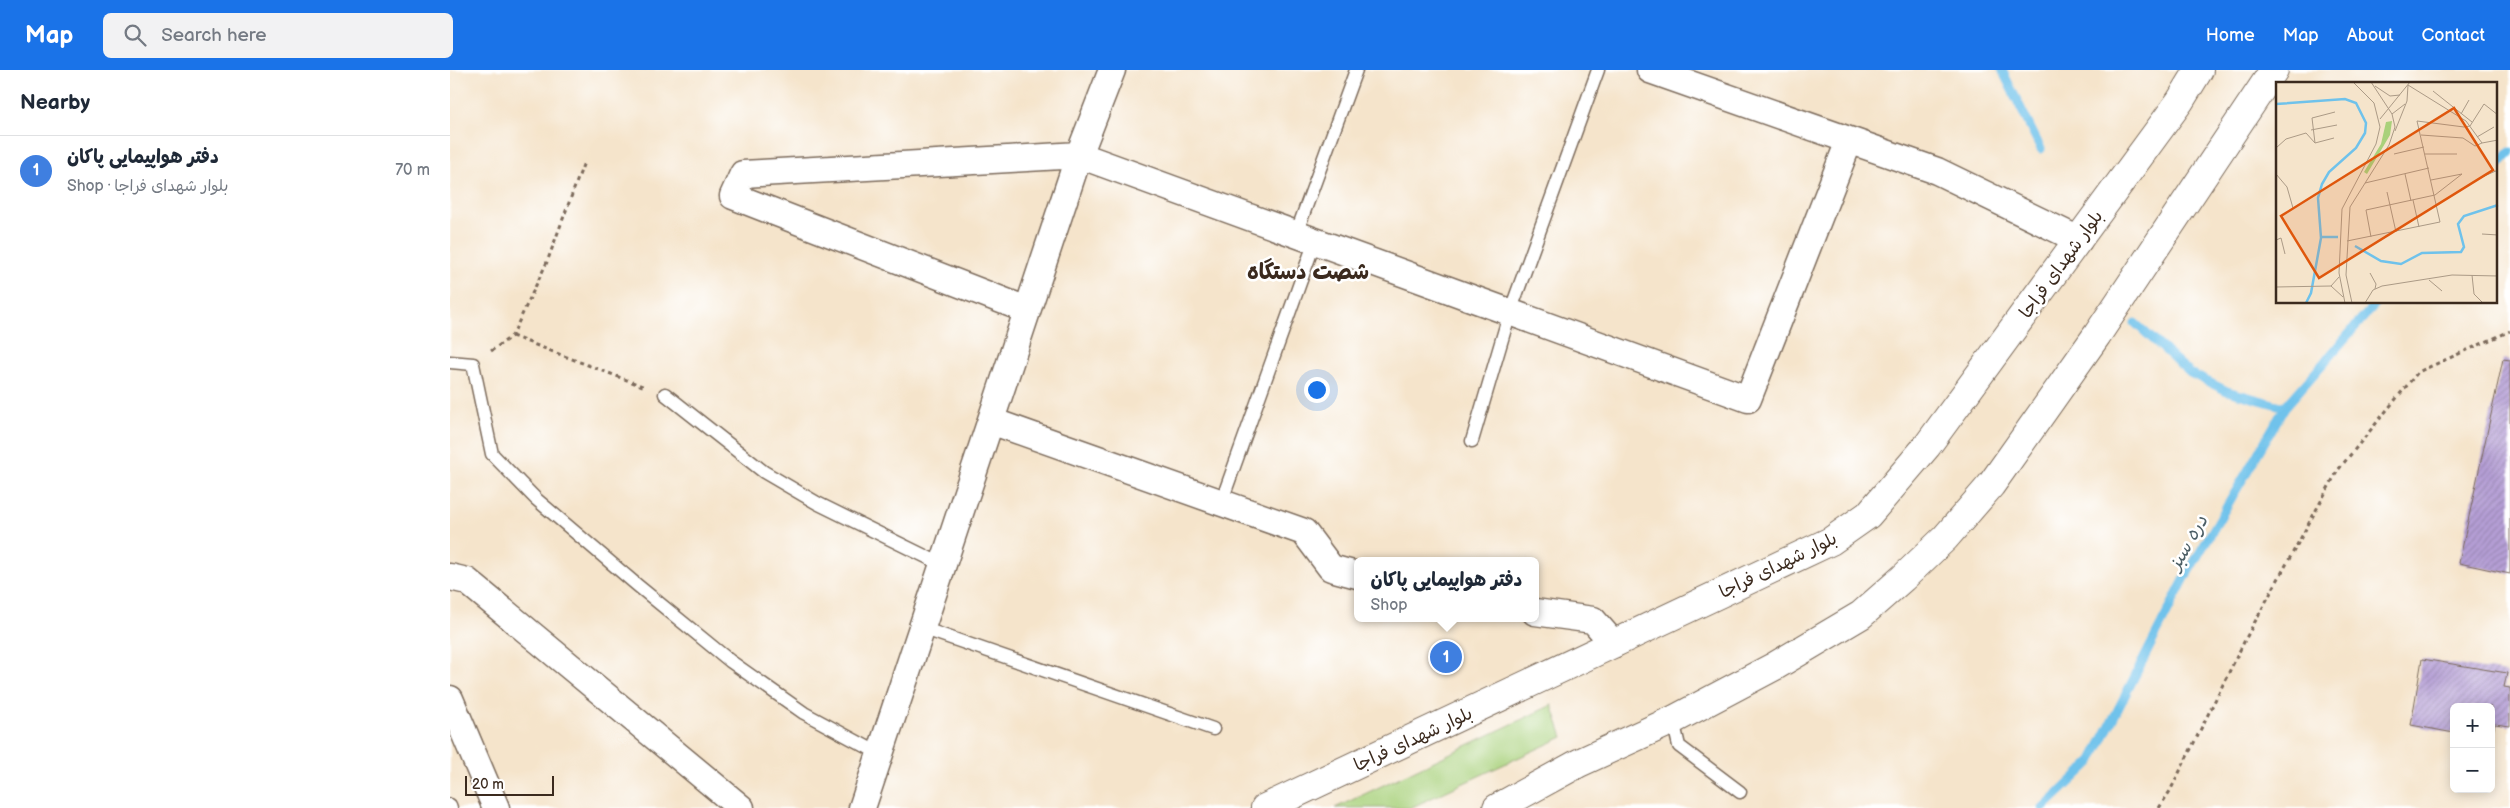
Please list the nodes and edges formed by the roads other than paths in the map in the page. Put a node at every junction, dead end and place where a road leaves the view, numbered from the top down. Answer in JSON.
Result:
{"nodes":[{"id":1,"x":1112,"y":70,"type":"edge"},
{"id":2,"x":1356,"y":70,"type":"edge"},
{"id":3,"x":1598,"y":70,"type":"edge"},
{"id":4,"x":1650,"y":70,"type":"edge"},
{"id":5,"x":2199,"y":70,"type":"edge"},
{"id":6,"x":2274,"y":70,"type":"edge"},
{"id":7,"x":1849,"y":140,"type":"junction"},
{"id":8,"x":1079,"y":155,"type":"junction"},
{"id":9,"x":1305,"y":238,"type":"junction"},
{"id":10,"x":2079,"y":240,"type":"junction"},
{"id":11,"x":1028,"y":310,"type":"junction"},
{"id":12,"x":1510,"y":312,"type":"junction"},
{"id":13,"x":450,"y":362,"type":"edge"},
{"id":14,"x":666,"y":394,"type":"road end"},
{"id":15,"x":991,"y":421,"type":"junction"},
{"id":16,"x":1472,"y":441,"type":"dead end"},
{"id":17,"x":1222,"y":503,"type":"junction"},
{"id":18,"x":943,"y":565,"type":"junction"},
{"id":19,"x":1354,"y":574,"type":"edge"},
{"id":20,"x":450,"y":577,"type":"edge"},
{"id":21,"x":1539,"y":613,"type":"edge"},
{"id":22,"x":922,"y":628,"type":"junction"},
{"id":23,"x":1614,"y":644,"type":"junction"},
{"id":24,"x":450,"y":699,"type":"edge"},
{"id":25,"x":1673,"y":720,"type":"junction"},
{"id":26,"x":1214,"y":729,"type":"dead end"},
{"id":27,"x":880,"y":754,"type":"junction"},
{"id":28,"x":1740,"y":792,"type":"dead end"},
{"id":29,"x":496,"y":808,"type":"edge"},
{"id":30,"x":741,"y":808,"type":"edge"},
{"id":31,"x":862,"y":808,"type":"edge"},
{"id":32,"x":1265,"y":808,"type":"edge"},
{"id":33,"x":1496,"y":808,"type":"edge"}],
"edges":[{"from":1,"to":8,"type":"street"},
{"from":2,"to":9,"type":"lane"},
{"from":3,"to":12,"type":"lane"},
{"from":4,"to":7,"type":"street"},
{"from":5,"to":10,"type":"main road","name":"بلوار شهدای فراجا"},
{"from":6,"to":25,"type":"main road"},
{"from":7,"to":10,"type":"street"},
{"from":7,"to":12,"type":"street"},
{"from":8,"to":9,"type":"street"},
{"from":8,"to":11,"type":"street"},
{"from":8,"to":11,"type":"street"},
{"from":9,"to":12,"type":"street"},
{"from":9,"to":17,"type":"lane"},
{"from":10,"to":23,"type":"main road","name":"بلوار شهدای فراجا"},
{"from":11,"to":15,"type":"street"},
{"from":12,"to":16,"type":"lane"},
{"from":13,"to":27,"type":"lane"},
{"from":14,"to":18,"type":"lane"},
{"from":15,"to":17,"type":"street"},
{"from":15,"to":18,"type":"street"},
{"from":17,"to":19,"type":"street"},
{"from":18,"to":22,"type":"street"},
{"from":20,"to":30,"type":"street"},
{"from":21,"to":23,"type":"street"},
{"from":22,"to":26,"type":"lane"},
{"from":22,"to":27,"type":"street"},
{"from":23,"to":32,"type":"main road","name":"بلوار شهدای فراجا"},
{"from":24,"to":29,"type":"street"},
{"from":25,"to":28,"type":"lane"},
{"from":25,"to":33,"type":"main road"},
{"from":27,"to":31,"type":"street"}]}
